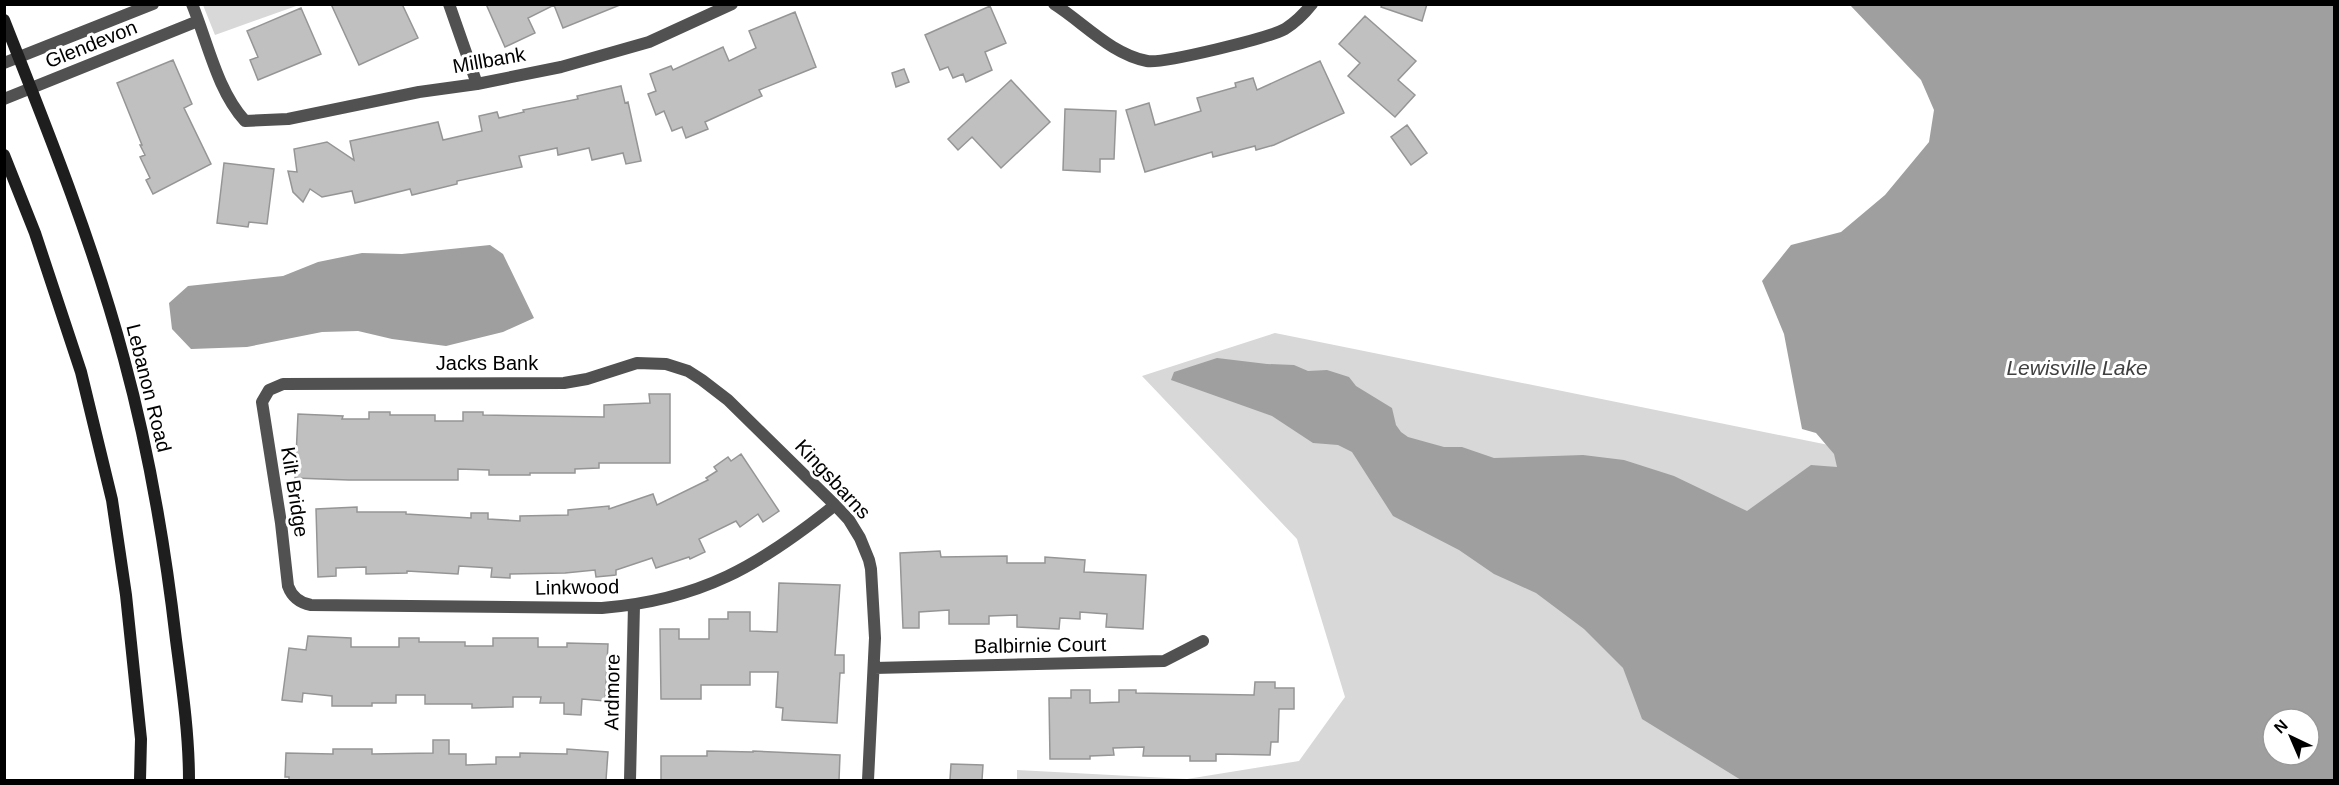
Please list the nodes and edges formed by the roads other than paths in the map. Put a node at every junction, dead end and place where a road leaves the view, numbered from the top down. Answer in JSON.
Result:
{"nodes":[{"id":1,"x":153,"y":4,"type":"edge"},
{"id":2,"x":192,"y":4,"type":"edge"},
{"id":3,"x":449,"y":4,"type":"edge"},
{"id":4,"x":732,"y":4,"type":"edge"},
{"id":5,"x":1054,"y":4,"type":"edge"},
{"id":6,"x":1312,"y":4,"type":"edge"},
{"id":7,"x":712,"y":8,"type":"edge"},
{"id":8,"x":4,"y":20,"type":"edge"},
{"id":9,"x":198,"y":21,"type":"junction"},
{"id":10,"x":19,"y":58,"type":"junction"},
{"id":11,"x":4,"y":63,"type":"edge"},
{"id":12,"x":477,"y":84,"type":"junction"},
{"id":13,"x":31,"y":89,"type":"junction"},
{"id":14,"x":4,"y":99,"type":"edge"},
{"id":15,"x":4,"y":155,"type":"edge"},
{"id":16,"x":702,"y":380,"type":"joint"},
{"id":17,"x":267,"y":392,"type":"joint"},
{"id":18,"x":835,"y":505,"type":"junction"},
{"id":19,"x":295,"y":597,"type":"joint"},
{"id":20,"x":634,"y":605,"type":"junction"},
{"id":21,"x":1203,"y":641,"type":"dead end"},
{"id":22,"x":874,"y":668,"type":"junction"},
{"id":23,"x":140,"y":780,"type":"edge"},
{"id":24,"x":189,"y":780,"type":"edge"},
{"id":25,"x":630,"y":780,"type":"edge"},
{"id":26,"x":868,"y":780,"type":"edge"}],
"edges":[{"from":1,"to":10,"type":"street","name":"Glendevon"},
{"from":2,"to":9,"type":"street"},
{"from":3,"to":12,"type":"street"},
{"from":4,"to":7,"type":"street","name":"Millbank"},
{"from":5,"to":6,"type":"street"},
{"from":7,"to":12,"type":"street","name":"Millbank"},
{"from":8,"to":10,"type":"main road","name":"Lebanon Road"},
{"from":9,"to":12,"type":"street","name":"Millbank"},
{"from":9,"to":13,"type":"street","name":"Glendevon"},
{"from":10,"to":11,"type":"street","name":"Glendevon"},
{"from":10,"to":13,"type":"main road","name":"Lebanon Road"},
{"from":13,"to":14,"type":"street","name":"Glendevon"},
{"from":13,"to":24,"type":"main road","name":"Lebanon Road"},
{"from":15,"to":23,"type":"main road"},
{"from":16,"to":17,"type":"street","name":"Jacks Bank"},
{"from":16,"to":18,"type":"street","name":"Kingsbarns"},
{"from":17,"to":19,"type":"street","name":"Kilt Bridge"},
{"from":18,"to":20,"type":"street","name":"Linkwood"},
{"from":18,"to":22,"type":"street","name":"Kingsbarns"},
{"from":19,"to":20,"type":"street","name":"Linkwood"},
{"from":20,"to":25,"type":"street","name":"Ardmore"},
{"from":21,"to":22,"type":"street","name":"Balbirnie Court"},
{"from":22,"to":26,"type":"street","name":"Kingsbarns"}]}
